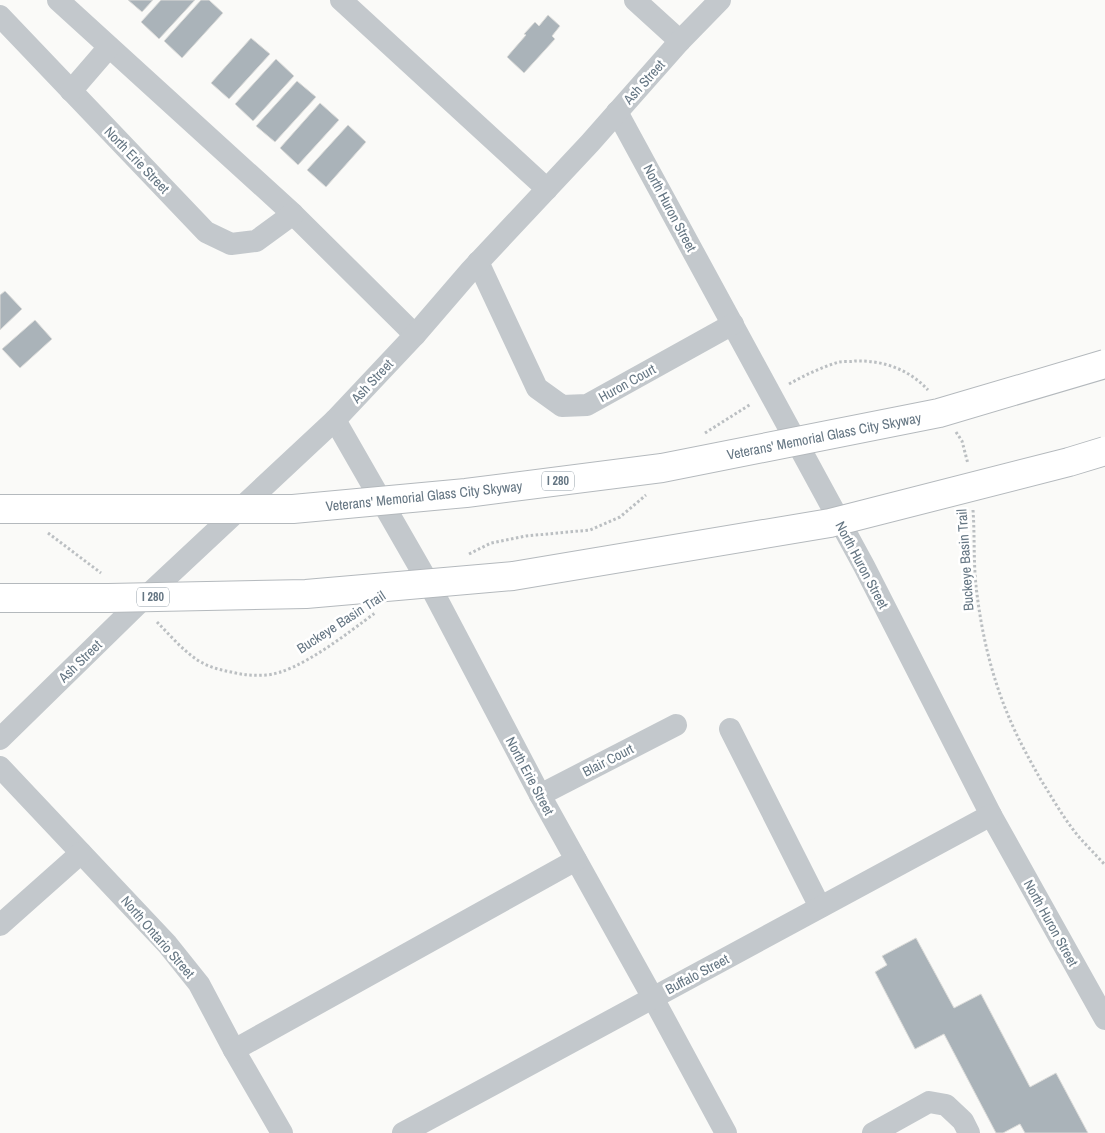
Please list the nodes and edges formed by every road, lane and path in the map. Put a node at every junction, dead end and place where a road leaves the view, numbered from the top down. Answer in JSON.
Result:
{"nodes":[{"id":1,"x":58,"y":0,"type":"edge"},
{"id":2,"x":341,"y":0,"type":"edge"},
{"id":3,"x":635,"y":0,"type":"edge"},
{"id":4,"x":720,"y":0,"type":"edge"},
{"id":5,"x":0,"y":16,"type":"edge"},
{"id":6,"x":680,"y":41,"type":"junction"},
{"id":7,"x":109,"y":47,"type":"junction"},
{"id":8,"x":71,"y":91,"type":"junction"},
{"id":9,"x":617,"y":112,"type":"junction"},
{"id":10,"x":546,"y":189,"type":"junction"},
{"id":11,"x":293,"y":214,"type":"junction"},
{"id":12,"x":478,"y":262,"type":"junction"},
{"id":13,"x":733,"y":324,"type":"junction"},
{"id":14,"x":415,"y":334,"type":"junction"},
{"id":15,"x":1105,"y":364,"type":"edge"},
{"id":16,"x":783,"y":387,"type":"dead end"},
{"id":17,"x":933,"y":396,"type":"dead end"},
{"id":18,"x":335,"y":420,"type":"junction"},
{"id":19,"x":952,"y":425,"type":"dead end"},
{"id":20,"x":1105,"y":450,"type":"edge"},
{"id":21,"x":968,"y":470,"type":"dead end"},
{"id":22,"x":0,"y":508,"type":"edge"},
{"id":23,"x":973,"y":509,"type":"dead end"},
{"id":24,"x":45,"y":531,"type":"dead end"},
{"id":25,"x":102,"y":575,"type":"dead end"},
{"id":26,"x":0,"y":598,"type":"edge"},
{"id":27,"x":379,"y":610,"type":"dead end"},
{"id":28,"x":155,"y":620,"type":"dead end"},
{"id":29,"x":676,"y":725,"type":"dead end"},
{"id":30,"x":730,"y":730,"type":"dead end"},
{"id":31,"x":0,"y":739,"type":"edge"},
{"id":32,"x":0,"y":767,"type":"edge"},
{"id":33,"x":540,"y":795,"type":"junction"},
{"id":34,"x":991,"y":815,"type":"junction"},
{"id":35,"x":81,"y":853,"type":"junction"},
{"id":36,"x":576,"y":860,"type":"junction"},
{"id":37,"x":1105,"y":865,"type":"edge"},
{"id":38,"x":820,"y":907,"type":"junction"},
{"id":39,"x":0,"y":925,"type":"edge"},
{"id":40,"x":653,"y":998,"type":"junction"},
{"id":41,"x":1105,"y":1019,"type":"edge"},
{"id":42,"x":234,"y":1050,"type":"junction"},
{"id":43,"x":282,"y":1133,"type":"edge"},
{"id":44,"x":403,"y":1133,"type":"edge"},
{"id":45,"x":726,"y":1133,"type":"edge"},
{"id":46,"x":873,"y":1133,"type":"edge"},
{"id":47,"x":970,"y":1133,"type":"edge"}],
"edges":[{"from":1,"to":7,"type":"street"},
{"from":2,"to":10,"type":"street"},
{"from":3,"to":6,"type":"street"},
{"from":4,"to":6,"type":"street","name":"Ash Street"},
{"from":5,"to":8,"type":"street","name":"North Erie Street"},
{"from":6,"to":9,"type":"street","name":"Ash Street"},
{"from":7,"to":8,"type":"street"},
{"from":7,"to":11,"type":"street"},
{"from":8,"to":11,"type":"street","name":"North Erie Street"},
{"from":9,"to":10,"type":"street","name":"Ash Street"},
{"from":9,"to":13,"type":"street","name":"North Huron Street"},
{"from":10,"to":12,"type":"street","name":"Ash Street"},
{"from":11,"to":14,"type":"street"},
{"from":12,"to":13,"type":"street","name":"Huron Court"},
{"from":12,"to":14,"type":"street","name":"Ash Street"},
{"from":13,"to":34,"type":"street","name":"North Huron Street"},
{"from":14,"to":18,"type":"street","name":"Ash Street"},
{"from":15,"to":22,"type":"highway","name":"Veterans' Memorial Glass City Skyway","number":"I 280","bridge":true},
{"from":16,"to":17,"type":"path"},
{"from":18,"to":31,"type":"street","name":"Ash Street"},
{"from":18,"to":33,"type":"street","name":"North Erie Street"},
{"from":19,"to":21,"type":"path"},
{"from":20,"to":26,"type":"highway","number":"I 280","bridge":true},
{"from":23,"to":37,"type":"path","name":"Buckeye Basin Trail"},
{"from":24,"to":25,"type":"path"},
{"from":27,"to":28,"type":"path","name":"Buckeye Basin Trail"},
{"from":29,"to":33,"type":"street","name":"Blair Court"},
{"from":30,"to":38,"type":"street"},
{"from":32,"to":35,"type":"street","name":"North Ontario Street"},
{"from":33,"to":36,"type":"street","name":"North Erie Street"},
{"from":34,"to":38,"type":"street","name":"Buffalo Street"},
{"from":34,"to":41,"type":"street","name":"North Huron Street"},
{"from":35,"to":39,"type":"street"},
{"from":35,"to":42,"type":"street","name":"North Ontario Street"},
{"from":36,"to":40,"type":"street","name":"North Erie Street"},
{"from":36,"to":42,"type":"street"},
{"from":38,"to":40,"type":"street","name":"Buffalo Street"},
{"from":40,"to":44,"type":"street","name":"Buffalo Street"},
{"from":40,"to":45,"type":"street","name":"North Erie Street"},
{"from":42,"to":43,"type":"street","name":"North Ontario Street"},
{"from":46,"to":47,"type":"street"}]}
